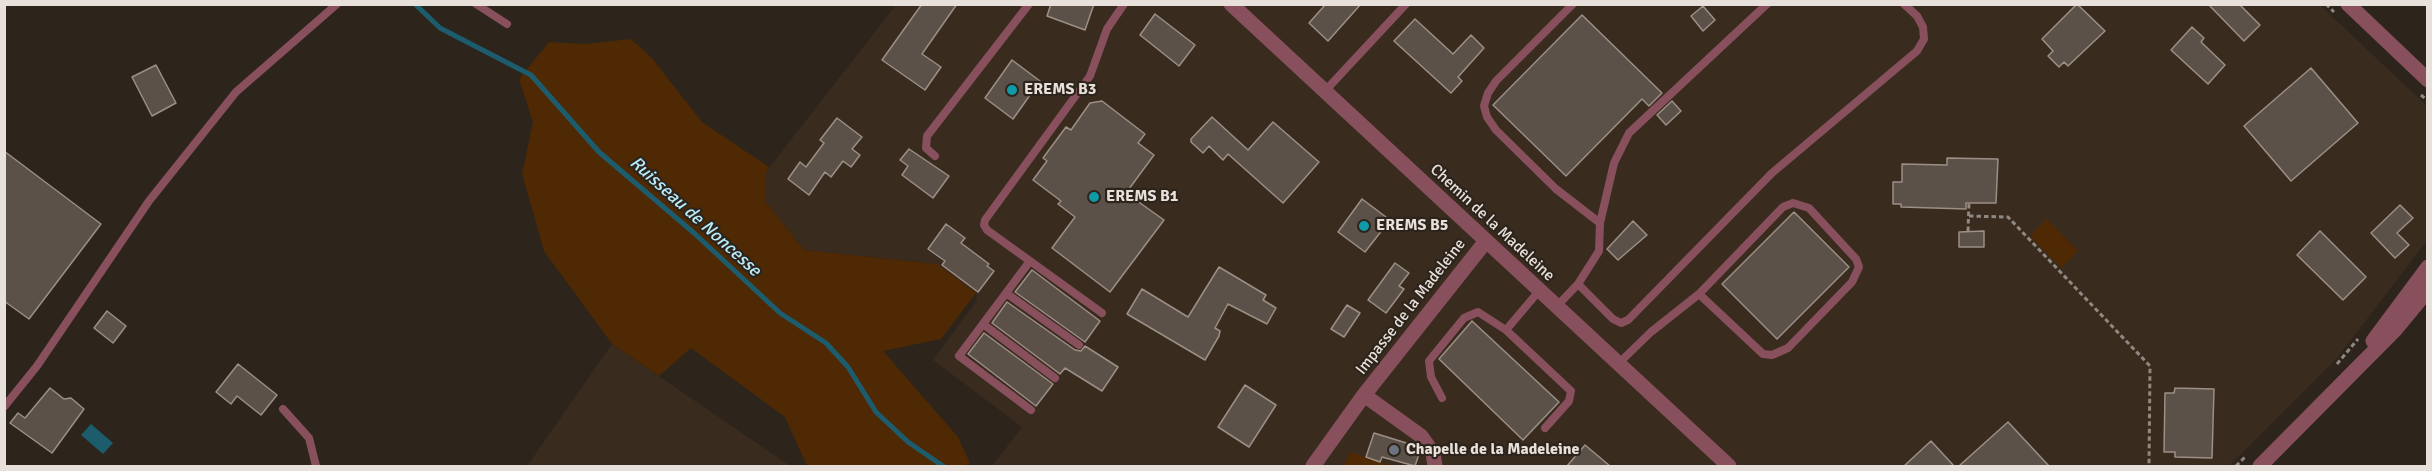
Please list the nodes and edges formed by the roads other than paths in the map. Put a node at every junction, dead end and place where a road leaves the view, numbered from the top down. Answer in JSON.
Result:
{"nodes":[{"id":1,"x":337,"y":4,"type":"edge"},
{"id":2,"x":476,"y":4,"type":"edge"},
{"id":3,"x":1029,"y":4,"type":"edge"},
{"id":4,"x":1124,"y":4,"type":"edge"},
{"id":5,"x":1406,"y":4,"type":"edge"},
{"id":6,"x":1573,"y":4,"type":"edge"},
{"id":7,"x":1767,"y":4,"type":"edge"},
{"id":8,"x":1904,"y":4,"type":"edge"},
{"id":9,"x":2348,"y":4,"type":"edge"},
{"id":10,"x":1239,"y":7,"type":"edge"},
{"id":11,"x":507,"y":24,"type":"dead end"},
{"id":12,"x":2427,"y":80,"type":"edge"},
{"id":13,"x":1325,"y":91,"type":"junction"},
{"id":14,"x":935,"y":156,"type":"dead end"},
{"id":15,"x":1600,"y":223,"type":"junction"},
{"id":16,"x":1486,"y":241,"type":"junction"},
{"id":17,"x":1030,"y":261,"type":"junction"},
{"id":18,"x":2427,"y":267,"type":"edge"},
{"id":19,"x":1578,"y":284,"type":"junction"},
{"id":20,"x":1539,"y":291,"type":"junction"},
{"id":21,"x":2427,"y":291,"type":"edge"},
{"id":22,"x":1006,"y":293,"type":"junction"},
{"id":23,"x":1699,"y":294,"type":"junction"},
{"id":24,"x":1556,"y":307,"type":"junction"},
{"id":25,"x":1102,"y":313,"type":"dead end"},
{"id":26,"x":983,"y":324,"type":"junction"},
{"id":27,"x":1506,"y":330,"type":"junction"},
{"id":28,"x":1078,"y":345,"type":"dead end"},
{"id":29,"x":1618,"y":364,"type":"junction"},
{"id":30,"x":2349,"y":375,"type":"junction"},
{"id":31,"x":1055,"y":378,"type":"dead end"},
{"id":32,"x":1364,"y":395,"type":"junction"},
{"id":33,"x":1442,"y":398,"type":"dead end"},
{"id":34,"x":4,"y":407,"type":"edge"},
{"id":35,"x":284,"y":409,"type":"dead end"},
{"id":36,"x":1031,"y":410,"type":"dead end"},
{"id":37,"x":1545,"y":428,"type":"dead end"},
{"id":38,"x":314,"y":466,"type":"edge"},
{"id":39,"x":1313,"y":466,"type":"edge"},
{"id":40,"x":1435,"y":466,"type":"edge"},
{"id":41,"x":1729,"y":466,"type":"edge"},
{"id":42,"x":2260,"y":466,"type":"edge"}],
"edges":[{"from":1,"to":34,"type":"lane"},
{"from":2,"to":11,"type":"lane"},
{"from":3,"to":14,"type":"lane"},
{"from":4,"to":17,"type":"lane"},
{"from":5,"to":13,"type":"lane"},
{"from":6,"to":15,"type":"lane"},
{"from":7,"to":15,"type":"lane"},
{"from":8,"to":19,"type":"lane"},
{"from":9,"to":12,"type":"street"},
{"from":10,"to":13,"type":"street","name":"Chemin de la Madeleine"},
{"from":13,"to":16,"type":"street","name":"Chemin de la Madeleine"},
{"from":15,"to":19,"type":"lane"},
{"from":16,"to":20,"type":"street","name":"Chemin de la Madeleine"},
{"from":16,"to":32,"type":"street","name":"Impasse de la Madeleine"},
{"from":17,"to":22,"type":"lane"},
{"from":17,"to":25,"type":"lane"},
{"from":18,"to":30,"type":"street"},
{"from":19,"to":24,"type":"lane"},
{"from":20,"to":24,"type":"street","name":"Chemin de la Madeleine"},
{"from":20,"to":27,"type":"lane"},
{"from":21,"to":30,"type":"street"},
{"from":22,"to":26,"type":"lane"},
{"from":22,"to":28,"type":"lane"},
{"from":23,"to":23,"type":"lane"},
{"from":23,"to":29,"type":"lane"},
{"from":24,"to":29,"type":"street","name":"Chemin de la Madeleine"},
{"from":26,"to":31,"type":"lane"},
{"from":26,"to":36,"type":"lane"},
{"from":27,"to":33,"type":"lane"},
{"from":27,"to":37,"type":"lane"},
{"from":29,"to":41,"type":"street","name":"Chemin de la Madeleine"},
{"from":30,"to":42,"type":"street"},
{"from":32,"to":39,"type":"street","name":"Impasse de la Madeleine"},
{"from":32,"to":40,"type":"street","name":"Impasse de la Madeleine"},
{"from":35,"to":38,"type":"lane"}]}
